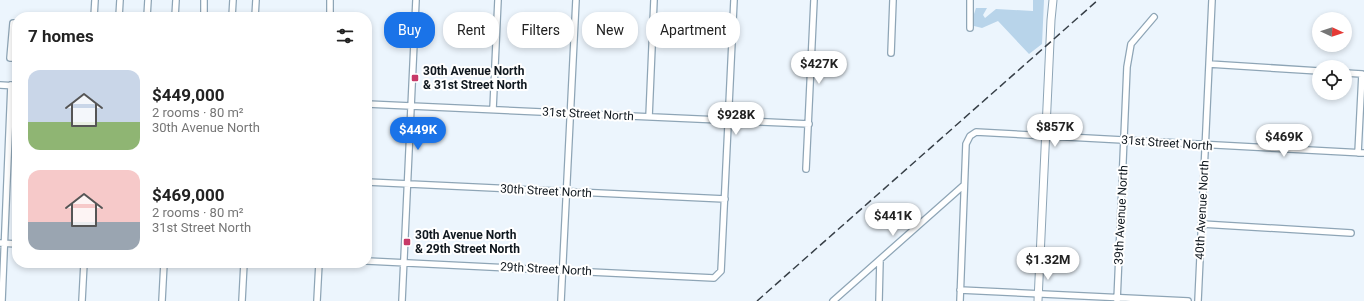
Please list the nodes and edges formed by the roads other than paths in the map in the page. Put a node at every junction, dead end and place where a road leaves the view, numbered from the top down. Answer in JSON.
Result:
{"nodes":[{"id":1,"x":95,"y":0,"type":"edge"},
{"id":2,"x":120,"y":0,"type":"edge"},
{"id":3,"x":148,"y":0,"type":"edge"},
{"id":4,"x":176,"y":0,"type":"edge"},
{"id":5,"x":204,"y":0,"type":"edge"},
{"id":6,"x":233,"y":0,"type":"edge"},
{"id":7,"x":256,"y":0,"type":"edge"},
{"id":8,"x":330,"y":0,"type":"edge"},
{"id":9,"x":416,"y":0,"type":"edge"},
{"id":10,"x":498,"y":0,"type":"edge"},
{"id":11,"x":576,"y":0,"type":"edge"},
{"id":12,"x":654,"y":0,"type":"edge"},
{"id":13,"x":734,"y":0,"type":"edge"},
{"id":14,"x":814,"y":0,"type":"edge"},
{"id":15,"x":894,"y":0,"type":"edge"},
{"id":16,"x":970,"y":0,"type":"edge"},
{"id":17,"x":1049,"y":0,"type":"edge"},
{"id":18,"x":1053,"y":0,"type":"edge"},
{"id":19,"x":1212,"y":0,"type":"edge"},
{"id":20,"x":94,"y":12,"type":"edge"},
{"id":21,"x":119,"y":12,"type":"edge"},
{"id":22,"x":147,"y":12,"type":"edge"},
{"id":23,"x":175,"y":12,"type":"edge"},
{"id":24,"x":204,"y":12,"type":"edge"},
{"id":25,"x":232,"y":12,"type":"edge"},
{"id":26,"x":256,"y":12,"type":"edge"},
{"id":27,"x":330,"y":12,"type":"edge"},
{"id":28,"x":1154,"y":17,"type":"dead end"},
{"id":29,"x":1051,"y":20,"type":"junction"},
{"id":30,"x":970,"y":28,"type":"dead end"},
{"id":31,"x":12,"y":35,"type":"edge"},
{"id":32,"x":891,"y":53,"type":"dead end"},
{"id":33,"x":12,"y":58,"type":"edge"},
{"id":34,"x":1209,"y":64,"type":"junction"},
{"id":35,"x":1312,"y":71,"type":"edge"},
{"id":36,"x":1352,"y":73,"type":"edge"},
{"id":37,"x":0,"y":85,"type":"edge"},
{"id":38,"x":12,"y":85,"type":"edge"},
{"id":39,"x":372,"y":104,"type":"edge"},
{"id":40,"x":411,"y":106,"type":"junction"},
{"id":41,"x":493,"y":109,"type":"junction"},
{"id":42,"x":12,"y":111,"type":"edge"},
{"id":43,"x":570,"y":112,"type":"junction"},
{"id":44,"x":648,"y":117,"type":"junction"},
{"id":45,"x":728,"y":120,"type":"junction"},
{"id":46,"x":809,"y":124,"type":"junction"},
{"id":47,"x":1046,"y":136,"type":"junction"},
{"id":48,"x":1125,"y":140,"type":"junction"},
{"id":49,"x":1206,"y":145,"type":"junction"},
{"id":50,"x":1358,"y":153,"type":"junction"},
{"id":51,"x":1364,"y":153,"type":"edge"},
{"id":52,"x":806,"y":169,"type":"dead end"},
{"id":53,"x":372,"y":182,"type":"edge"},
{"id":54,"x":408,"y":184,"type":"junction"},
{"id":55,"x":964,"y":185,"type":"junction"},
{"id":56,"x":566,"y":191,"type":"junction"},
{"id":57,"x":725,"y":199,"type":"junction"},
{"id":58,"x":1202,"y":224,"type":"junction"},
{"id":59,"x":1350,"y":233,"type":"dead end"},
{"id":60,"x":2,"y":243,"type":"edge"},
{"id":61,"x":12,"y":244,"type":"edge"},
{"id":62,"x":880,"y":260,"type":"junction"},
{"id":63,"x":372,"y":261,"type":"edge"},
{"id":64,"x":404,"y":262,"type":"junction"},
{"id":65,"x":84,"y":268,"type":"edge"},
{"id":66,"x":164,"y":268,"type":"edge"},
{"id":67,"x":244,"y":268,"type":"edge"},
{"id":68,"x":319,"y":268,"type":"edge"},
{"id":69,"x":562,"y":270,"type":"junction"},
{"id":70,"x":960,"y":290,"type":"junction"},
{"id":71,"x":1038,"y":297,"type":"edge"},
{"id":72,"x":1117,"y":299,"type":"edge"},
{"id":73,"x":2,"y":301,"type":"edge"},
{"id":74,"x":82,"y":301,"type":"edge"},
{"id":75,"x":162,"y":301,"type":"edge"},
{"id":76,"x":242,"y":301,"type":"edge"},
{"id":77,"x":317,"y":301,"type":"edge"},
{"id":78,"x":402,"y":301,"type":"edge"},
{"id":79,"x":561,"y":301,"type":"edge"},
{"id":80,"x":833,"y":301,"type":"edge"},
{"id":81,"x":879,"y":301,"type":"edge"},
{"id":82,"x":960,"y":301,"type":"edge"},
{"id":83,"x":1188,"y":301,"type":"edge"},
{"id":84,"x":1198,"y":301,"type":"edge"}],
"edges":[{"from":1,"to":20,"type":"street"},
{"from":2,"to":21,"type":"street"},
{"from":3,"to":22,"type":"street"},
{"from":4,"to":23,"type":"street"},
{"from":5,"to":24,"type":"street"},
{"from":6,"to":25,"type":"street"},
{"from":7,"to":26,"type":"street"},
{"from":8,"to":27,"type":"street"},
{"from":9,"to":40,"type":"street"},
{"from":10,"to":41,"type":"street"},
{"from":11,"to":43,"type":"street"},
{"from":12,"to":44,"type":"street"},
{"from":13,"to":45,"type":"street"},
{"from":14,"to":46,"type":"street"},
{"from":15,"to":32,"type":"street"},
{"from":16,"to":30,"type":"street"},
{"from":17,"to":29,"type":"main road"},
{"from":18,"to":29,"type":"main road"},
{"from":19,"to":34,"type":"street","name":"40th Avenue North"},
{"from":28,"to":48,"type":"street","name":"39th Avenue North"},
{"from":29,"to":47,"type":"main road"},
{"from":31,"to":33,"type":"street"},
{"from":34,"to":35,"type":"street"},
{"from":34,"to":49,"type":"street","name":"40th Avenue North"},
{"from":36,"to":50,"type":"street"},
{"from":37,"to":38,"type":"street"},
{"from":39,"to":40,"type":"street","name":"31st Street North"},
{"from":40,"to":41,"type":"street","name":"31st Street North"},
{"from":40,"to":54,"type":"street"},
{"from":41,"to":43,"type":"street","name":"31st Street North"},
{"from":42,"to":60,"type":"street"},
{"from":43,"to":44,"type":"street","name":"31st Street North"},
{"from":43,"to":56,"type":"street"},
{"from":44,"to":45,"type":"street","name":"31st Street North"},
{"from":45,"to":46,"type":"street","name":"31st Street North"},
{"from":45,"to":57,"type":"street"},
{"from":46,"to":52,"type":"street"},
{"from":47,"to":48,"type":"street","name":"31st Street North"},
{"from":47,"to":55,"type":"street","name":"31st Street North"},
{"from":47,"to":71,"type":"main road"},
{"from":48,"to":49,"type":"street","name":"31st Street North"},
{"from":48,"to":72,"type":"street","name":"39th Avenue North"},
{"from":49,"to":50,"type":"street","name":"31st Street North"},
{"from":49,"to":58,"type":"street","name":"40th Avenue North"},
{"from":50,"to":51,"type":"street","name":"31st Street North"},
{"from":53,"to":54,"type":"street","name":"30th Street North"},
{"from":54,"to":56,"type":"street","name":"30th Street North"},
{"from":54,"to":64,"type":"street"},
{"from":55,"to":62,"type":"street"},
{"from":55,"to":70,"type":"street"},
{"from":56,"to":57,"type":"street","name":"30th Street North"},
{"from":56,"to":69,"type":"street"},
{"from":57,"to":69,"type":"street","name":"29th Street North"},
{"from":58,"to":59,"type":"street"},
{"from":58,"to":84,"type":"street","name":"40th Avenue North"},
{"from":60,"to":61,"type":"street"},
{"from":60,"to":73,"type":"street"},
{"from":62,"to":80,"type":"street"},
{"from":62,"to":81,"type":"street"},
{"from":63,"to":64,"type":"street","name":"29th Street North"},
{"from":64,"to":69,"type":"street","name":"29th Street North"},
{"from":64,"to":78,"type":"street"},
{"from":65,"to":74,"type":"street"},
{"from":66,"to":75,"type":"street"},
{"from":67,"to":76,"type":"street"},
{"from":68,"to":77,"type":"street"},
{"from":69,"to":79,"type":"street"},
{"from":70,"to":71,"type":"street"},
{"from":70,"to":82,"type":"street"},
{"from":71,"to":72,"type":"street"},
{"from":72,"to":83,"type":"street"}]}
